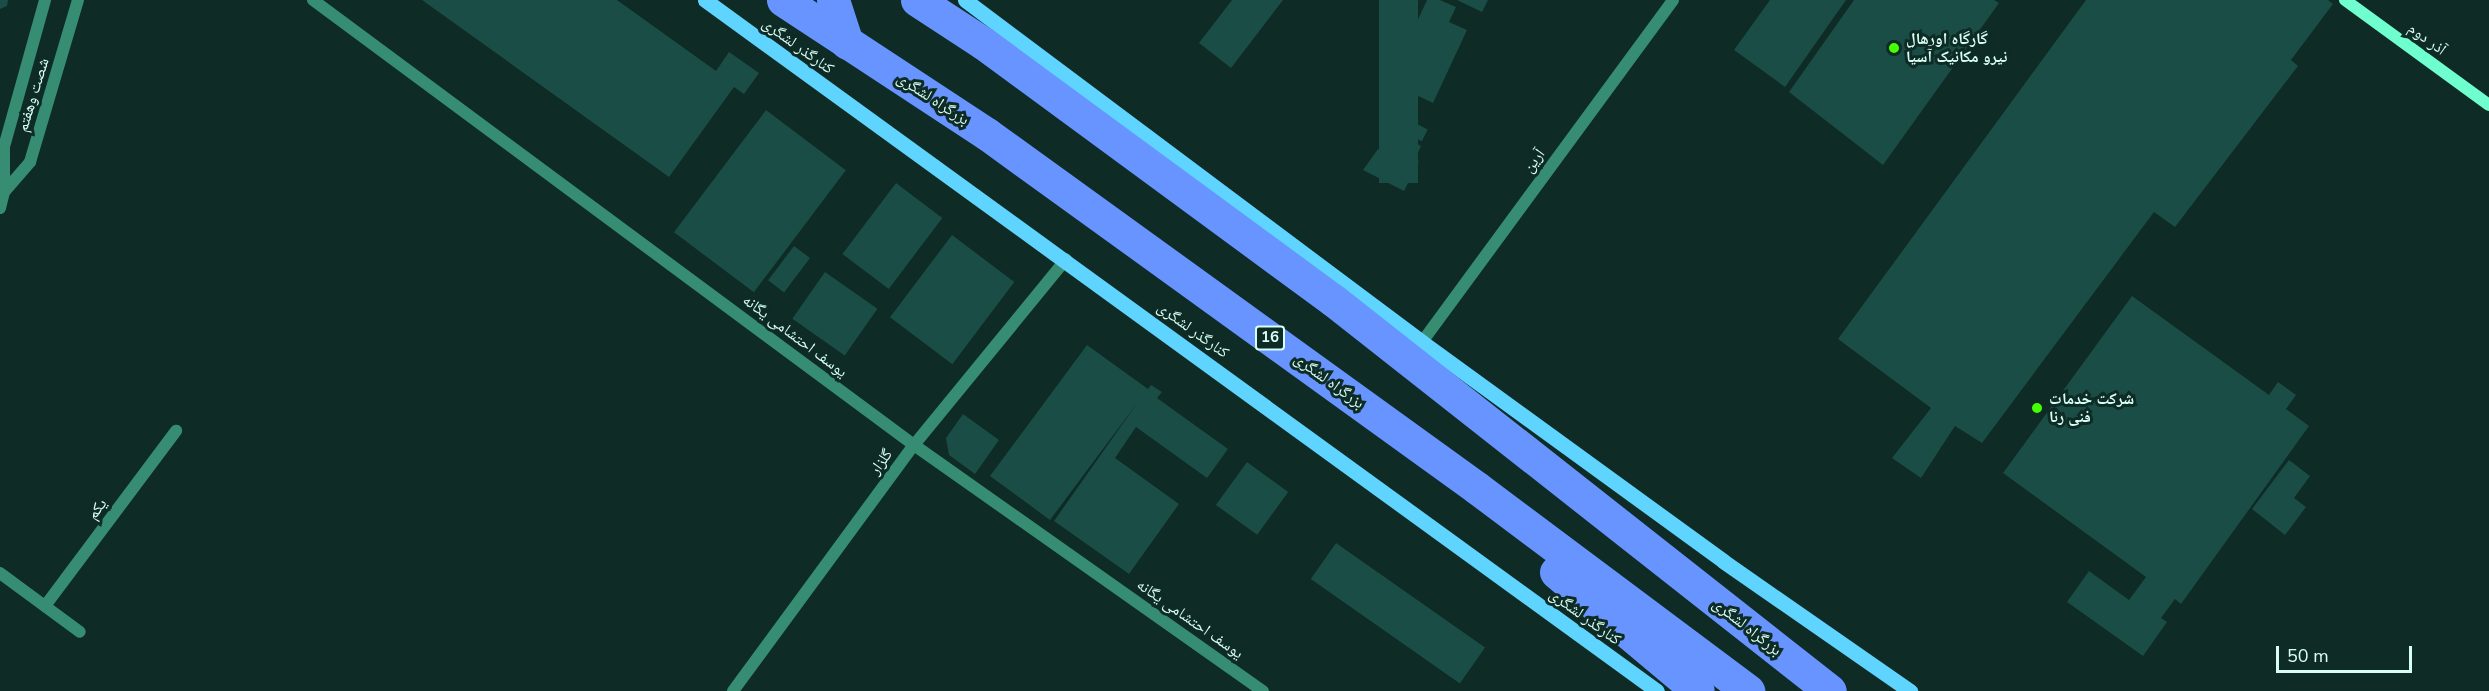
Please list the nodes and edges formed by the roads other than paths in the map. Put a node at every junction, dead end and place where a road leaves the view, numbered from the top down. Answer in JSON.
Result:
{"nodes":[{"id":1,"x":45,"y":0,"type":"edge"},
{"id":2,"x":78,"y":0,"type":"edge"},
{"id":3,"x":313,"y":0,"type":"edge"},
{"id":4,"x":705,"y":0,"type":"edge"},
{"id":5,"x":783,"y":0,"type":"edge"},
{"id":6,"x":833,"y":0,"type":"edge"},
{"id":7,"x":917,"y":0,"type":"edge"},
{"id":8,"x":965,"y":0,"type":"edge"},
{"id":9,"x":1673,"y":0,"type":"edge"},
{"id":10,"x":2345,"y":0,"type":"edge"},
{"id":11,"x":847,"y":43,"type":"junction"},
{"id":12,"x":2489,"y":105,"type":"edge"},
{"id":13,"x":4,"y":192,"type":"junction"},
{"id":14,"x":0,"y":208,"type":"edge"},
{"id":15,"x":1066,"y":259,"type":"junction"},
{"id":16,"x":1422,"y":342,"type":"junction"},
{"id":17,"x":176,"y":430,"type":"dead end"},
{"id":18,"x":914,"y":445,"type":"junction"},
{"id":19,"x":1477,"y":488,"type":"junction"},
{"id":20,"x":0,"y":573,"type":"edge"},
{"id":21,"x":45,"y":606,"type":"junction"},
{"id":22,"x":80,"y":632,"type":"dead end"},
{"id":23,"x":733,"y":691,"type":"edge"},
{"id":24,"x":1263,"y":691,"type":"edge"},
{"id":25,"x":1657,"y":691,"type":"edge"},
{"id":26,"x":1698,"y":691,"type":"edge"},
{"id":27,"x":1748,"y":691,"type":"edge"},
{"id":28,"x":1830,"y":691,"type":"edge"},
{"id":29,"x":1910,"y":691,"type":"edge"}],
"edges":[{"from":1,"to":13,"type":"street","name":"شصت وهفتم"},
{"from":2,"to":13,"type":"street","name":"شصت وهفتم"},
{"from":3,"to":18,"type":"street","name":"یوسف احتشامی یگانه"},
{"from":4,"to":15,"type":"main road","name":"کنارگذر لشگری"},
{"from":5,"to":11,"type":"highway","name":"بزرگراه لشگری","number":"16"},
{"from":6,"to":11,"type":"highway"},
{"from":7,"to":28,"type":"highway","name":"بزرگراه لشگری"},
{"from":8,"to":16,"type":"main road"},
{"from":9,"to":16,"type":"street","name":"آرین"},
{"from":10,"to":12,"type":"main road","name":"آذر دوم"},
{"from":11,"to":19,"type":"highway","name":"بزرگراه لشگری","number":"16"},
{"from":13,"to":14,"type":"street","name":"شصت وهفتم"},
{"from":15,"to":18,"type":"street","name":"گلزار"},
{"from":15,"to":25,"type":"main road","name":"کنارگذر لشگری"},
{"from":16,"to":29,"type":"main road"},
{"from":17,"to":21,"type":"street","name":"یکم"},
{"from":18,"to":23,"type":"street","name":"گلزار"},
{"from":18,"to":24,"type":"street","name":"یوسف احتشامی یگانه"},
{"from":19,"to":26,"type":"highway"},
{"from":19,"to":27,"type":"highway","name":"بزرگراه لشگری","number":"16"},
{"from":20,"to":21,"type":"street"},
{"from":21,"to":22,"type":"street"}]}
